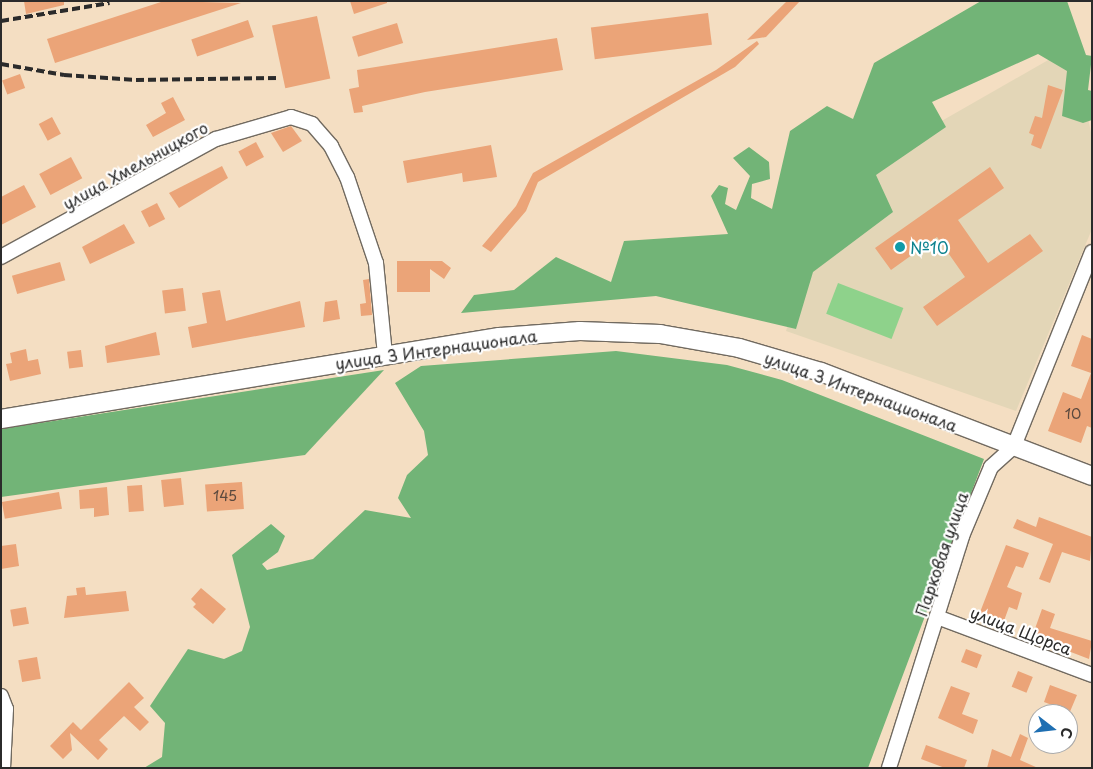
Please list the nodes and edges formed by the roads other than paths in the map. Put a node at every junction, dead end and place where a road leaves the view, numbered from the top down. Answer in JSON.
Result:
{"nodes":[{"id":1,"x":1092,"y":252,"type":"edge"},
{"id":2,"x":1,"y":257,"type":"edge"},
{"id":3,"x":385,"y":355,"type":"junction"},
{"id":4,"x":1,"y":419,"type":"edge"},
{"id":5,"x":1014,"y":446,"type":"junction"},
{"id":6,"x":1092,"y":476,"type":"edge"},
{"id":7,"x":937,"y":617,"type":"junction"},
{"id":8,"x":1092,"y":676,"type":"edge"},
{"id":9,"x":1,"y":696,"type":"edge"},
{"id":10,"x":4,"y":768,"type":"edge"},
{"id":11,"x":889,"y":768,"type":"edge"}],
"edges":[{"from":1,"to":5,"type":"street","name":"Парковая улица"},
{"from":2,"to":3,"type":"street","name":"улица Хмельницкого"},
{"from":3,"to":4,"type":"main road","name":"улица 3 Интернационала"},
{"from":3,"to":5,"type":"main road","name":"улица 3 Интернационала"},
{"from":5,"to":6,"type":"main road","name":"улица 3 Интернационала"},
{"from":5,"to":7,"type":"street","name":"Парковая улица"},
{"from":7,"to":8,"type":"street","name":"улица Щорса"},
{"from":7,"to":11,"type":"street","name":"Парковая улица"},
{"from":9,"to":10,"type":"street"}]}
